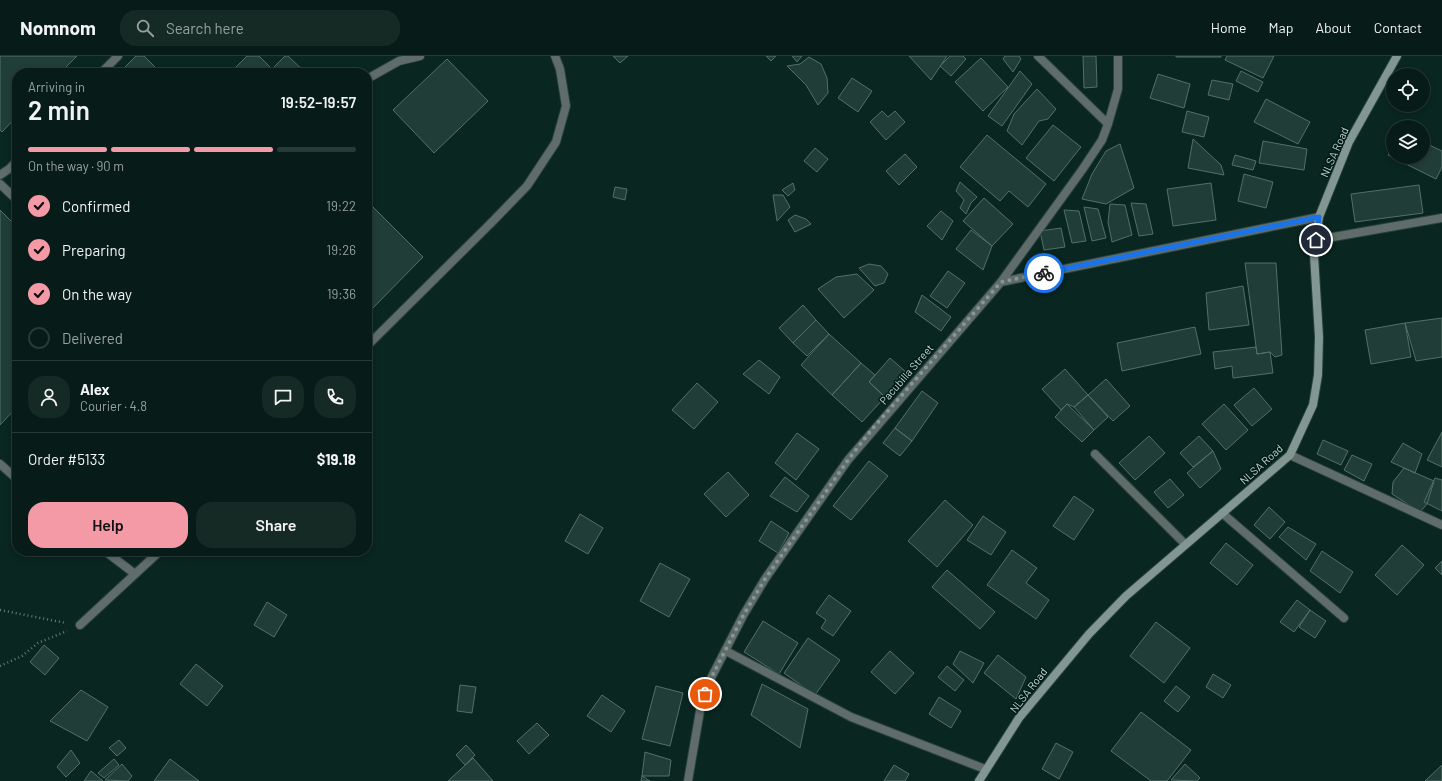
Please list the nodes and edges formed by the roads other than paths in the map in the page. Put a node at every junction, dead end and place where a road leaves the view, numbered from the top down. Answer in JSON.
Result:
{"nodes":[{"id":1,"x":118,"y":56,"type":"edge"},
{"id":2,"x":420,"y":56,"type":"edge"},
{"id":3,"x":555,"y":56,"type":"edge"},
{"id":4,"x":1038,"y":56,"type":"edge"},
{"id":5,"x":1118,"y":56,"type":"edge"},
{"id":6,"x":1397,"y":56,"type":"edge"},
{"id":7,"x":106,"y":68,"type":"edge"},
{"id":8,"x":372,"y":76,"type":"edge"},
{"id":9,"x":1108,"y":124,"type":"junction"},
{"id":10,"x":12,"y":167,"type":"edge"},
{"id":11,"x":0,"y":175,"type":"edge"},
{"id":12,"x":0,"y":184,"type":"edge"},
{"id":13,"x":12,"y":195,"type":"edge"},
{"id":14,"x":1319,"y":217,"type":"junction"},
{"id":15,"x":1442,"y":218,"type":"edge"},
{"id":16,"x":1316,"y":240,"type":"junction"},
{"id":17,"x":1001,"y":282,"type":"junction"},
{"id":18,"x":372,"y":341,"type":"edge"},
{"id":19,"x":1095,"y":454,"type":"dead end"},
{"id":20,"x":1290,"y":455,"type":"junction"},
{"id":21,"x":0,"y":464,"type":"edge"},
{"id":22,"x":12,"y":475,"type":"edge"},
{"id":23,"x":1222,"y":513,"type":"junction"},
{"id":24,"x":1442,"y":526,"type":"edge"},
{"id":25,"x":1185,"y":544,"type":"junction"},
{"id":26,"x":112,"y":556,"type":"edge"},
{"id":27,"x":155,"y":556,"type":"edge"},
{"id":28,"x":135,"y":574,"type":"junction"},
{"id":29,"x":1344,"y":618,"type":"dead end"},
{"id":30,"x":80,"y":625,"type":"road end"},
{"id":31,"x":726,"y":651,"type":"junction"},
{"id":32,"x":985,"y":769,"type":"junction"},
{"id":33,"x":688,"y":781,"type":"edge"},
{"id":34,"x":979,"y":781,"type":"edge"}],
"edges":[{"from":1,"to":7,"type":"street"},
{"from":2,"to":8,"type":"street"},
{"from":3,"to":18,"type":"street"},
{"from":4,"to":9,"type":"street"},
{"from":5,"to":9,"type":"street","name":"Pacubilla Street"},
{"from":6,"to":14,"type":"main road","name":"NLSA Road"},
{"from":9,"to":17,"type":"street","name":"Pacubilla Street"},
{"from":10,"to":11,"type":"street"},
{"from":12,"to":13,"type":"street"},
{"from":14,"to":16,"type":"main road","name":"NLSA Road"},
{"from":14,"to":17,"type":"street"},
{"from":15,"to":16,"type":"street"},
{"from":16,"to":20,"type":"main road","name":"NLSA Road"},
{"from":17,"to":31,"type":"street","name":"Pacubilla Street"},
{"from":19,"to":25,"type":"street"},
{"from":20,"to":23,"type":"main road","name":"NLSA Road"},
{"from":20,"to":24,"type":"street"},
{"from":21,"to":22,"type":"street"},
{"from":23,"to":25,"type":"main road","name":"NLSA Road"},
{"from":23,"to":29,"type":"street"},
{"from":25,"to":32,"type":"main road","name":"NLSA Road"},
{"from":26,"to":28,"type":"street"},
{"from":27,"to":28,"type":"street"},
{"from":28,"to":30,"type":"street"},
{"from":31,"to":32,"type":"street"},
{"from":31,"to":33,"type":"street","name":"Pacubilla Street"},
{"from":32,"to":34,"type":"main road","name":"NLSA Road"}]}
